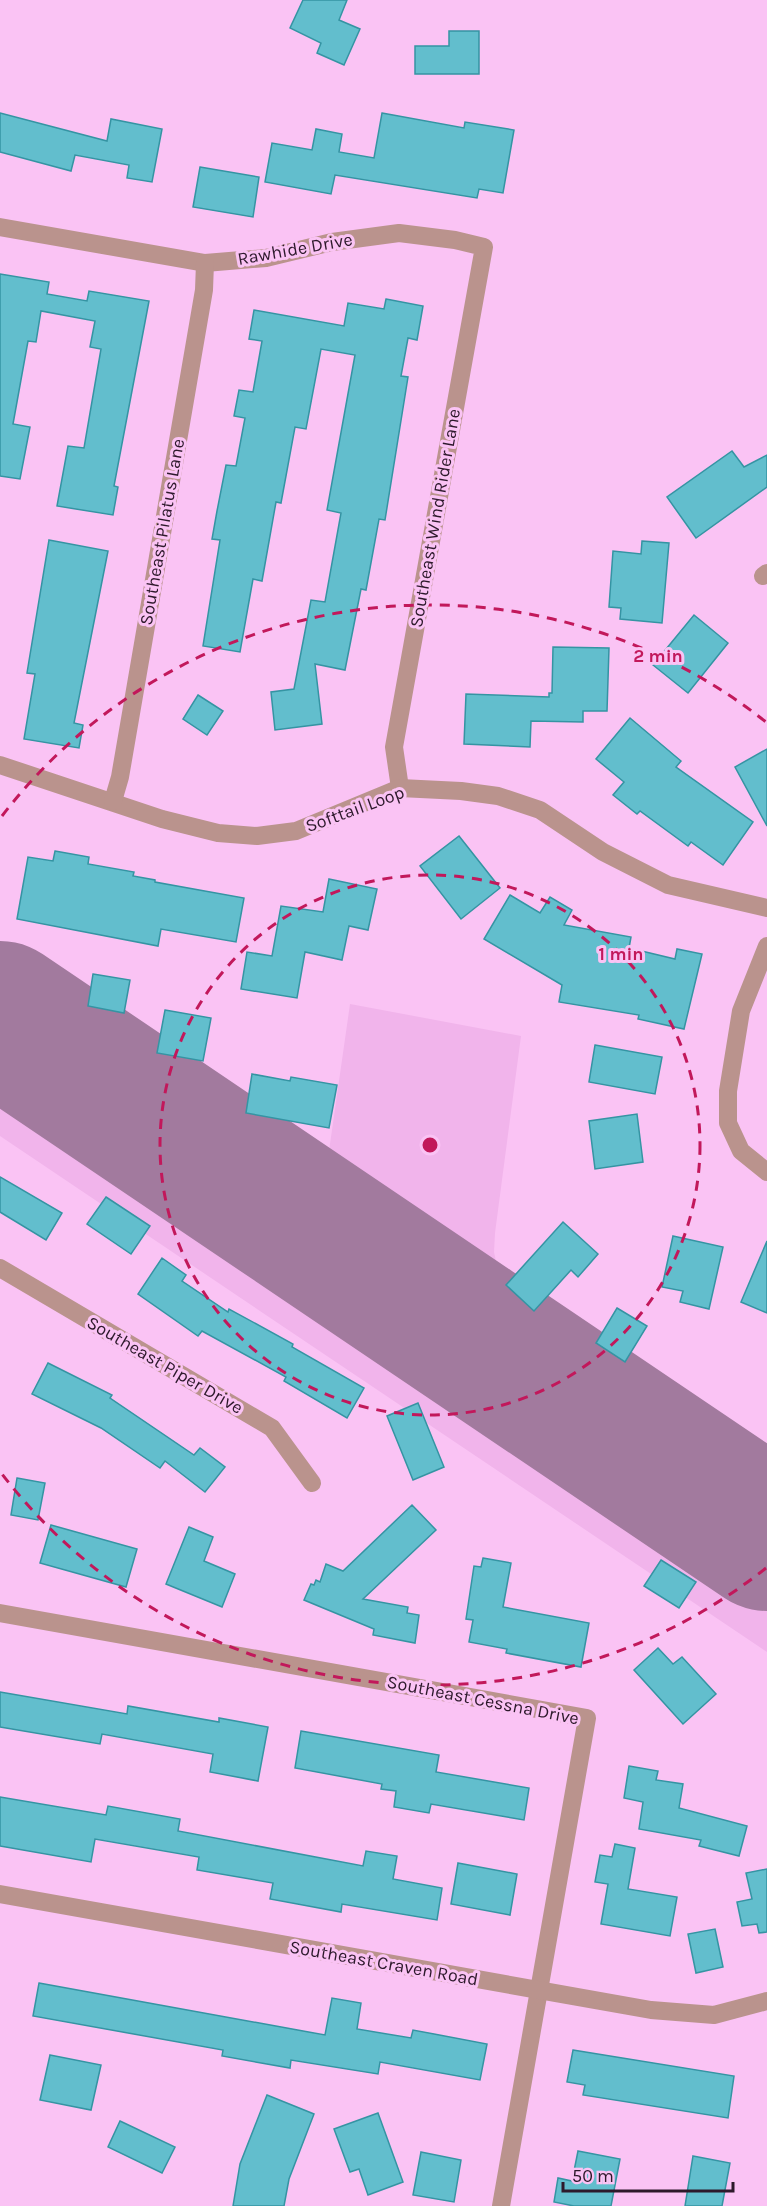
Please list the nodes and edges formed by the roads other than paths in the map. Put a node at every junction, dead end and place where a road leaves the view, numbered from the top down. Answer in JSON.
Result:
{"nodes":[{"id":1,"x":0,"y":227,"type":"edge"},
{"id":2,"x":484,"y":247,"type":"joint"},
{"id":3,"x":205,"y":263,"type":"junction"},
{"id":4,"x":0,"y":765,"type":"edge"},
{"id":5,"x":400,"y":788,"type":"junction"},
{"id":6,"x":113,"y":801,"type":"junction"},
{"id":7,"x":767,"y":908,"type":"edge"},
{"id":8,"x":767,"y":946,"type":"edge"},
{"id":9,"x":767,"y":1173,"type":"edge"},
{"id":10,"x":0,"y":1268,"type":"edge"},
{"id":11,"x":312,"y":1483,"type":"dead end"},
{"id":12,"x":0,"y":1613,"type":"edge"},
{"id":13,"x":0,"y":1894,"type":"edge"},
{"id":14,"x":539,"y":1991,"type":"junction"},
{"id":15,"x":767,"y":2001,"type":"edge"},
{"id":16,"x":501,"y":2206,"type":"edge"}],
"edges":[{"from":1,"to":3,"type":"street","name":"Rawhide Drive"},
{"from":2,"to":3,"type":"street","name":"Rawhide Drive"},
{"from":2,"to":5,"type":"street","name":"Southeast Wind Rider Lane"},
{"from":3,"to":6,"type":"street","name":"Southeast Pilatus Lane"},
{"from":4,"to":6,"type":"street","name":"Softtail Loop"},
{"from":5,"to":6,"type":"street","name":"Softtail Loop"},
{"from":5,"to":7,"type":"street","name":"Softtail Loop"},
{"from":8,"to":9,"type":"street"},
{"from":10,"to":11,"type":"street","name":"Southeast Piper Drive"},
{"from":12,"to":14,"type":"street","name":"Southeast Cessna Drive"},
{"from":13,"to":14,"type":"street","name":"Southeast Craven Road"},
{"from":14,"to":15,"type":"street","name":"Southeast Craven Road"},
{"from":14,"to":16,"type":"street","name":"Southeast Cessna Drive"}]}
